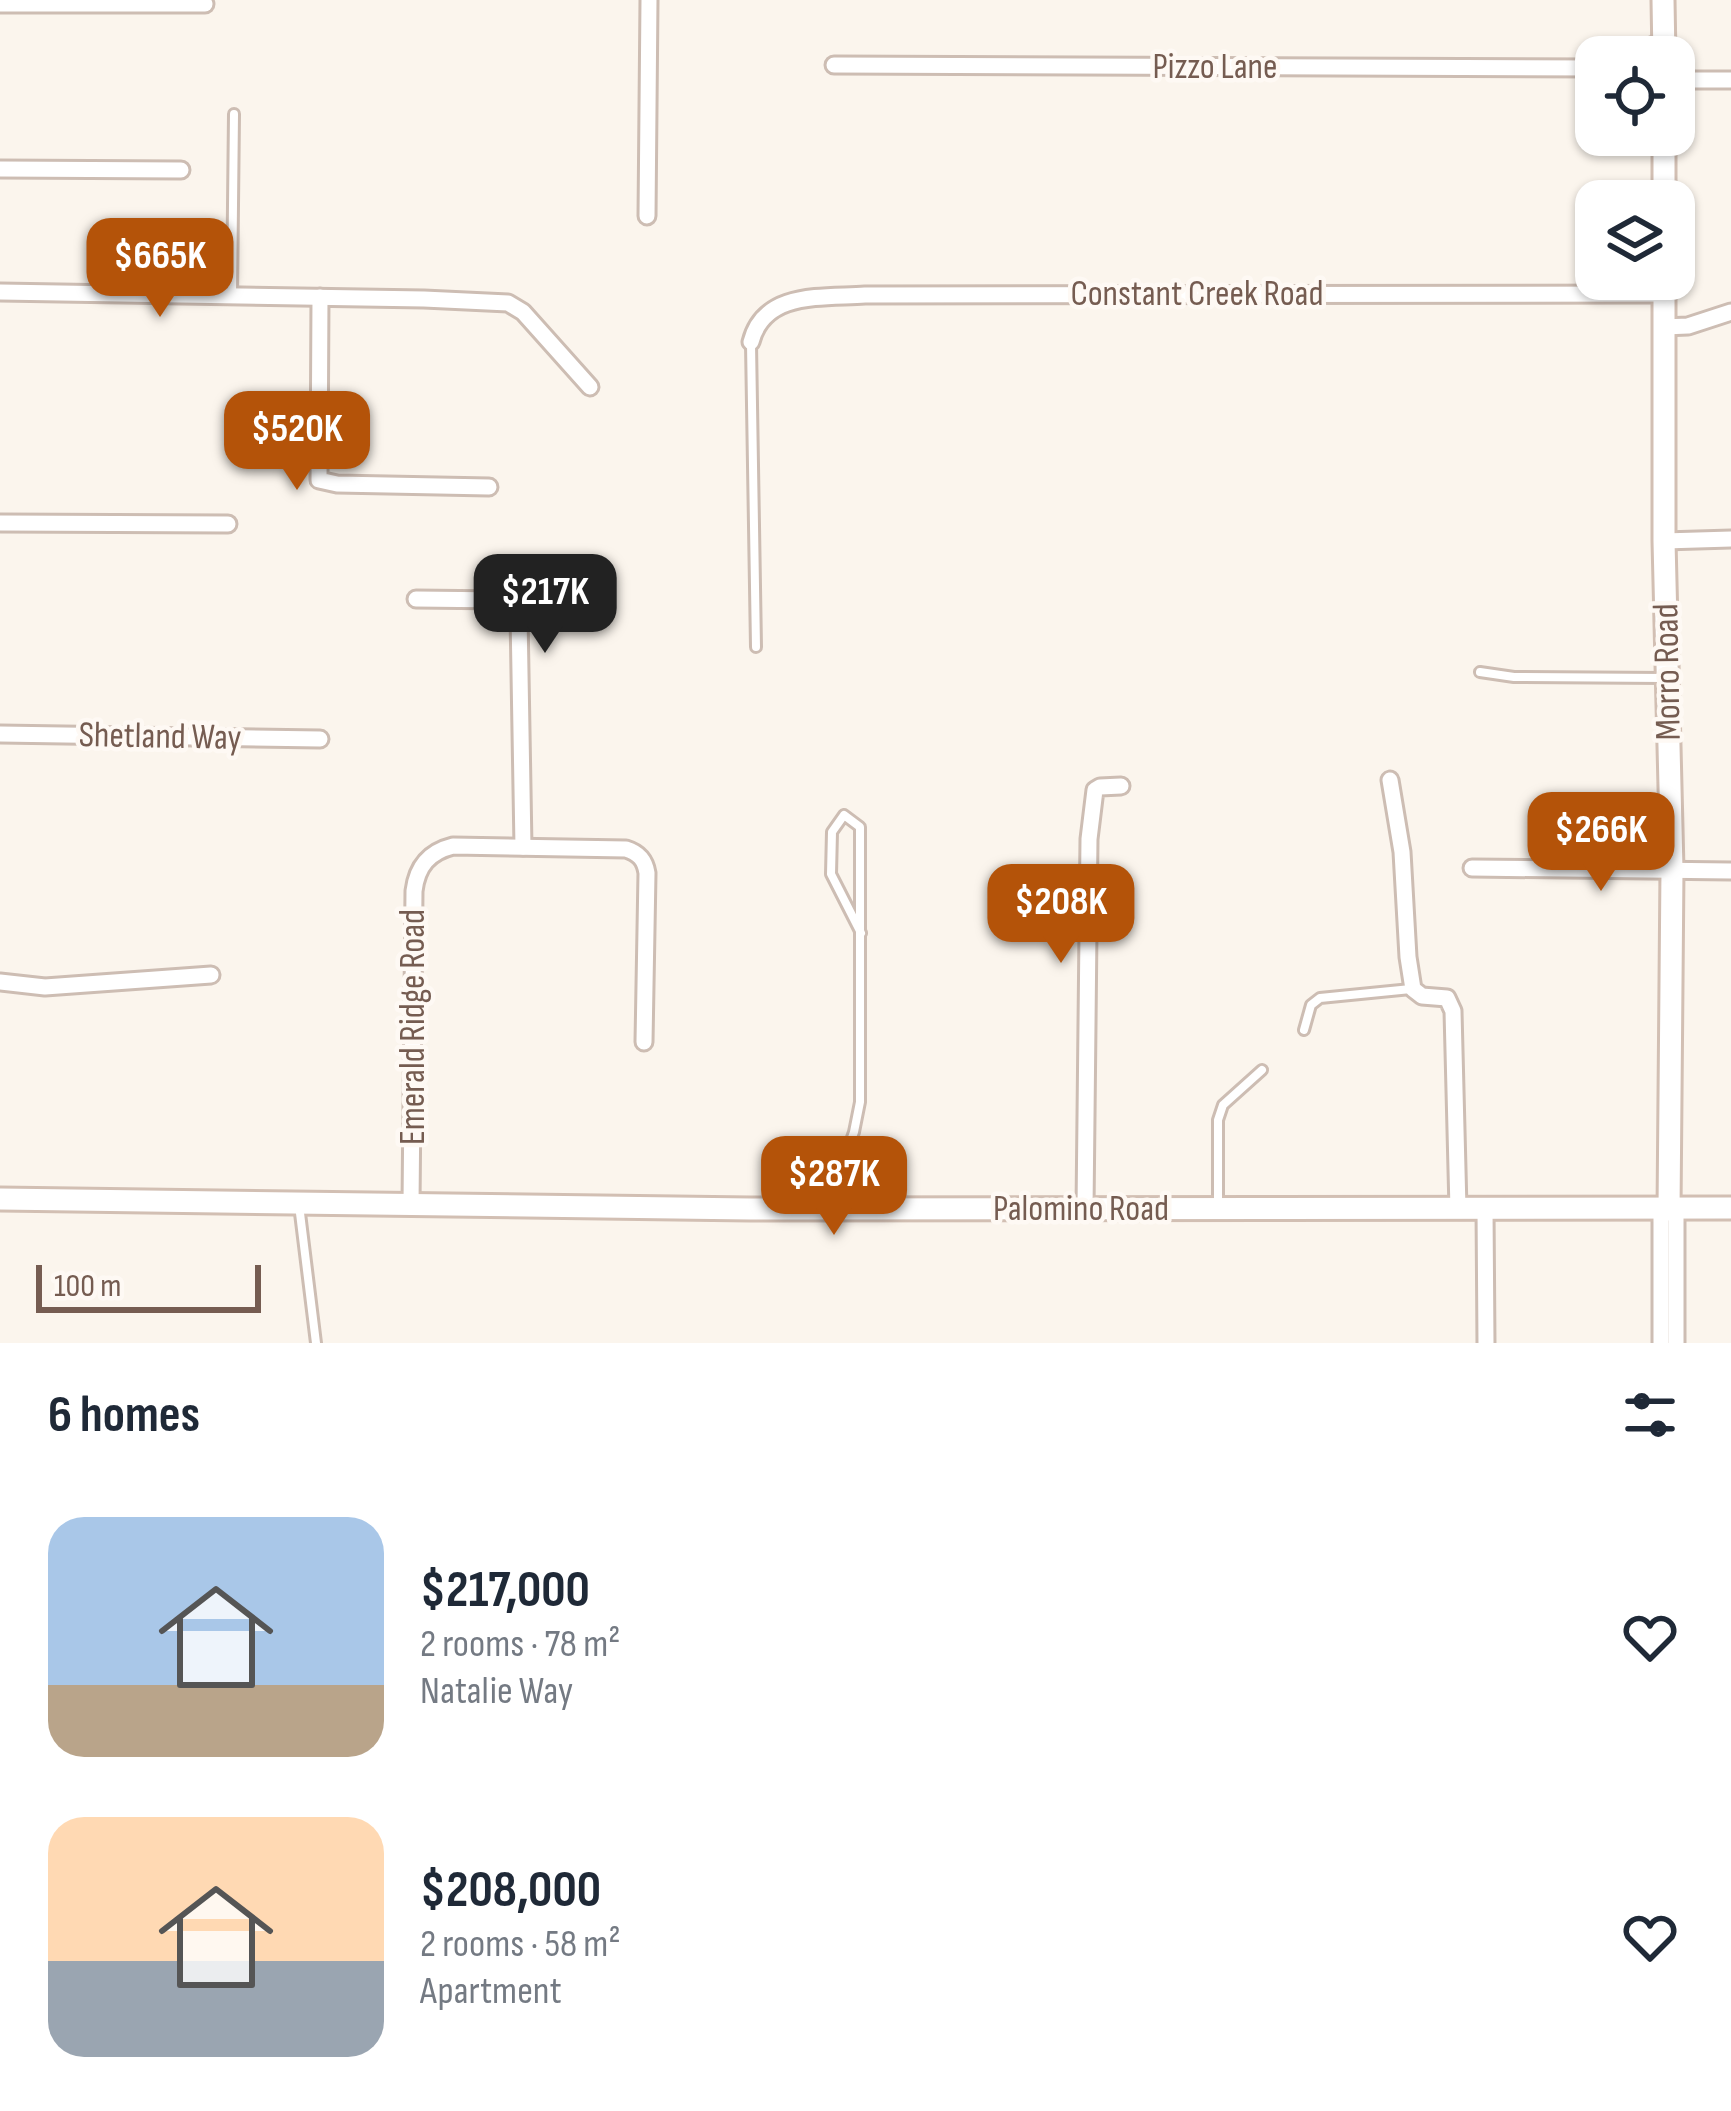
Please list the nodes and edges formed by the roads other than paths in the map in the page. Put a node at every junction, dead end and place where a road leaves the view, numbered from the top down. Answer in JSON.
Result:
{"nodes":[{"id":1,"x":649,"y":0,"type":"edge"},
{"id":2,"x":1664,"y":0,"type":"edge"},
{"id":3,"x":0,"y":4,"type":"edge"},
{"id":4,"x":205,"y":4,"type":"dead end"},
{"id":5,"x":1664,"y":36,"type":"edge"},
{"id":6,"x":834,"y":65,"type":"dead end"},
{"id":7,"x":1575,"y":68,"type":"edge"},
{"id":8,"x":1695,"y":80,"type":"edge"},
{"id":9,"x":1731,"y":80,"type":"edge"},
{"id":10,"x":234,"y":114,"type":"dead end"},
{"id":11,"x":0,"y":169,"type":"edge"},
{"id":12,"x":181,"y":170,"type":"dead end"},
{"id":13,"x":646,"y":216,"type":"dead end"},
{"id":14,"x":1575,"y":287,"type":"edge"},
{"id":15,"x":0,"y":292,"type":"edge"},
{"id":16,"x":232,"y":296,"type":"junction"},
{"id":17,"x":320,"y":297,"type":"junction"},
{"id":18,"x":1664,"y":300,"type":"edge"},
{"id":19,"x":1731,"y":312,"type":"edge"},
{"id":20,"x":1664,"y":328,"type":"junction"},
{"id":21,"x":752,"y":342,"type":"joint"},
{"id":22,"x":590,"y":387,"type":"dead end"},
{"id":23,"x":489,"y":488,"type":"dead end"},
{"id":24,"x":0,"y":523,"type":"edge"},
{"id":25,"x":228,"y":524,"type":"dead end"},
{"id":26,"x":1731,"y":539,"type":"edge"},
{"id":27,"x":1664,"y":541,"type":"junction"},
{"id":28,"x":416,"y":599,"type":"dead end"},
{"id":29,"x":756,"y":647,"type":"dead end"},
{"id":30,"x":1480,"y":672,"type":"dead end"},
{"id":31,"x":1669,"y":678,"type":"junction"},
{"id":32,"x":0,"y":734,"type":"edge"},
{"id":33,"x":320,"y":739,"type":"dead end"},
{"id":34,"x":1390,"y":780,"type":"dead end"},
{"id":35,"x":1121,"y":786,"type":"dead end"},
{"id":36,"x":523,"y":848,"type":"junction"},
{"id":37,"x":1472,"y":868,"type":"dead end"},
{"id":38,"x":1672,"y":869,"type":"junction"},
{"id":39,"x":1731,"y":871,"type":"edge"},
{"id":40,"x":861,"y":934,"type":"junction"},
{"id":41,"x":211,"y":975,"type":"dead end"},
{"id":42,"x":0,"y":982,"type":"edge"},
{"id":43,"x":1413,"y":988,"type":"junction"},
{"id":44,"x":1304,"y":1030,"type":"dead end"},
{"id":45,"x":644,"y":1042,"type":"dead end"},
{"id":46,"x":1262,"y":1070,"type":"dead end"},
{"id":47,"x":0,"y":1199,"type":"edge"},
{"id":48,"x":299,"y":1204,"type":"junction"},
{"id":49,"x":411,"y":1205,"type":"junction"},
{"id":50,"x":1731,"y":1208,"type":"edge"},
{"id":51,"x":822,"y":1209,"type":"junction"},
{"id":52,"x":1085,"y":1209,"type":"junction"},
{"id":53,"x":1485,"y":1209,"type":"junction"},
{"id":54,"x":1217,"y":1210,"type":"junction"},
{"id":55,"x":1458,"y":1210,"type":"junction"},
{"id":56,"x":1669,"y":1210,"type":"junction"},
{"id":57,"x":316,"y":1343,"type":"edge"},
{"id":58,"x":1486,"y":1343,"type":"edge"},
{"id":59,"x":1661,"y":1343,"type":"edge"},
{"id":60,"x":1676,"y":1343,"type":"edge"}],
"edges":[{"from":1,"to":13,"type":"street"},
{"from":2,"to":5,"type":"street"},
{"from":3,"to":4,"type":"street"},
{"from":6,"to":7,"type":"street","name":"Pizzo Lane"},
{"from":8,"to":9,"type":"street"},
{"from":10,"to":16,"type":"lane"},
{"from":11,"to":12,"type":"street"},
{"from":14,"to":21,"type":"street","name":"Constant Creek Road"},
{"from":15,"to":16,"type":"street"},
{"from":16,"to":17,"type":"street"},
{"from":17,"to":22,"type":"street"},
{"from":17,"to":23,"type":"street"},
{"from":18,"to":20,"type":"street","name":"Morro Road"},
{"from":19,"to":20,"type":"street"},
{"from":20,"to":27,"type":"street","name":"Morro Road"},
{"from":21,"to":29,"type":"lane"},
{"from":24,"to":25,"type":"street"},
{"from":26,"to":27,"type":"street"},
{"from":27,"to":31,"type":"street","name":"Morro Road"},
{"from":28,"to":36,"type":"street"},
{"from":30,"to":31,"type":"lane"},
{"from":31,"to":38,"type":"street","name":"Morro Road"},
{"from":32,"to":33,"type":"street","name":"Shetland Way"},
{"from":34,"to":43,"type":"street"},
{"from":35,"to":52,"type":"street"},
{"from":36,"to":45,"type":"street"},
{"from":36,"to":49,"type":"street","name":"Emerald Ridge Road"},
{"from":37,"to":38,"type":"street"},
{"from":38,"to":39,"type":"street"},
{"from":38,"to":56,"type":"street","name":"Morro Road"},
{"from":40,"to":40,"type":"lane"},
{"from":40,"to":51,"type":"lane"},
{"from":41,"to":42,"type":"street"},
{"from":43,"to":44,"type":"lane"},
{"from":43,"to":55,"type":"street"},
{"from":46,"to":54,"type":"lane"},
{"from":47,"to":48,"type":"street","name":"Palomino Road"},
{"from":48,"to":49,"type":"street","name":"Palomino Road"},
{"from":48,"to":57,"type":"lane"},
{"from":49,"to":51,"type":"street","name":"Palomino Road"},
{"from":50,"to":56,"type":"street","name":"Palomino Road"},
{"from":51,"to":52,"type":"street","name":"Palomino Road"},
{"from":52,"to":54,"type":"street","name":"Palomino Road"},
{"from":53,"to":55,"type":"street","name":"Palomino Road"},
{"from":53,"to":56,"type":"street","name":"Palomino Road"},
{"from":53,"to":58,"type":"street"},
{"from":54,"to":55,"type":"street","name":"Palomino Road"},
{"from":56,"to":59,"type":"street","name":"Morro Road"},
{"from":56,"to":60,"type":"street","name":"Morro Road"}]}
